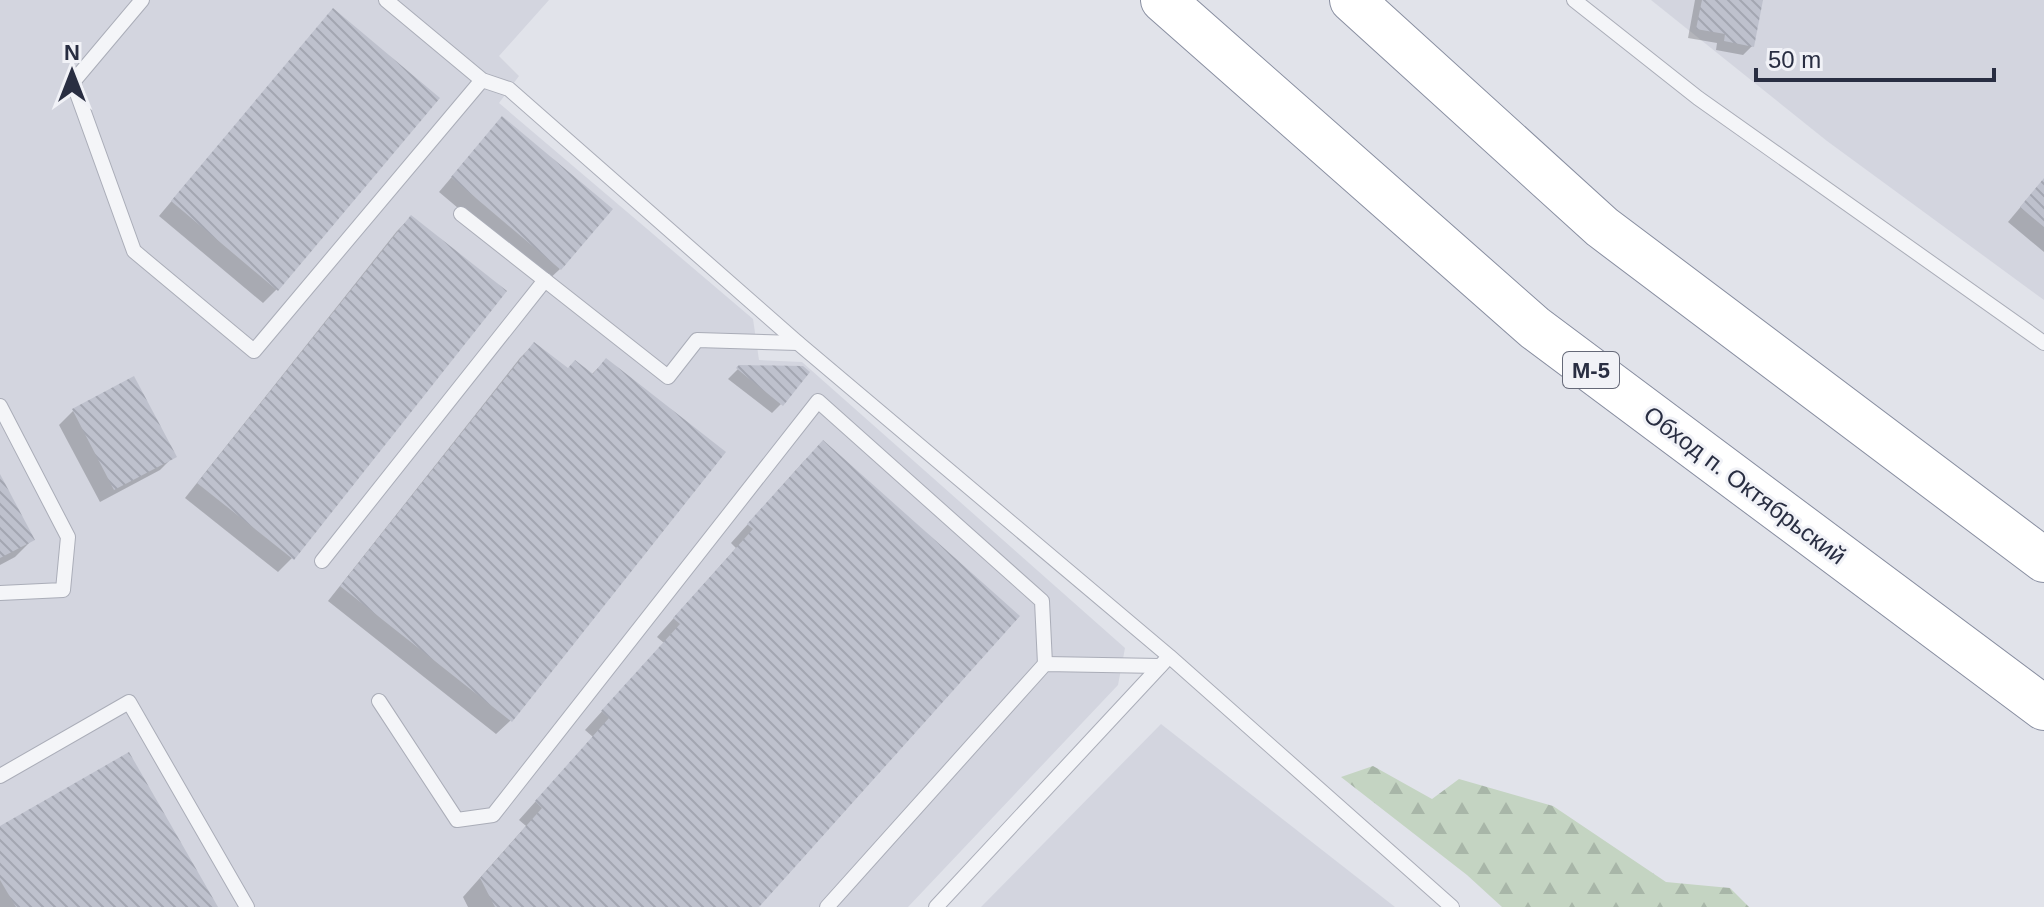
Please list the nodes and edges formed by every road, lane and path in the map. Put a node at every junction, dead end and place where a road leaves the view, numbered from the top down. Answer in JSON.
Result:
{"nodes":[{"id":1,"x":142,"y":0,"type":"edge"},
{"id":2,"x":386,"y":0,"type":"edge"},
{"id":3,"x":1163,"y":0,"type":"edge"},
{"id":4,"x":1352,"y":0,"type":"edge"},
{"id":5,"x":1574,"y":0,"type":"edge"},
{"id":6,"x":482,"y":80,"type":"junction"},
{"id":7,"x":461,"y":214,"type":"dead end"},
{"id":8,"x":545,"y":280,"type":"junction"},
{"id":9,"x":798,"y":343,"type":"junction"},
{"id":10,"x":2044,"y":343,"type":"edge"},
{"id":11,"x":0,"y":406,"type":"edge"},
{"id":12,"x":2044,"y":560,"type":"edge"},
{"id":13,"x":322,"y":561,"type":"dead end"},
{"id":14,"x":0,"y":593,"type":"edge"},
{"id":15,"x":1165,"y":661,"type":"junction"},
{"id":16,"x":1045,"y":664,"type":"junction"},
{"id":17,"x":379,"y":701,"type":"dead end"},
{"id":18,"x":2044,"y":708,"type":"edge"},
{"id":19,"x":0,"y":776,"type":"edge"},
{"id":20,"x":247,"y":907,"type":"edge"},
{"id":21,"x":827,"y":907,"type":"edge"},
{"id":22,"x":936,"y":907,"type":"edge"},
{"id":23,"x":1452,"y":907,"type":"edge"}],
"edges":[{"from":1,"to":6,"type":"lane"},
{"from":2,"to":6,"type":"lane"},
{"from":3,"to":18,"type":"highway","name":"Обход п. Октябрьский","number":"М-5"},
{"from":4,"to":12,"type":"highway"},
{"from":5,"to":10,"type":"lane"},
{"from":6,"to":9,"type":"lane"},
{"from":7,"to":8,"type":"lane"},
{"from":8,"to":9,"type":"lane"},
{"from":8,"to":13,"type":"lane"},
{"from":9,"to":15,"type":"lane"},
{"from":11,"to":14,"type":"lane"},
{"from":15,"to":16,"type":"lane"},
{"from":15,"to":22,"type":"lane"},
{"from":15,"to":23,"type":"lane"},
{"from":16,"to":17,"type":"lane"},
{"from":16,"to":21,"type":"lane"},
{"from":19,"to":20,"type":"lane"}]}
